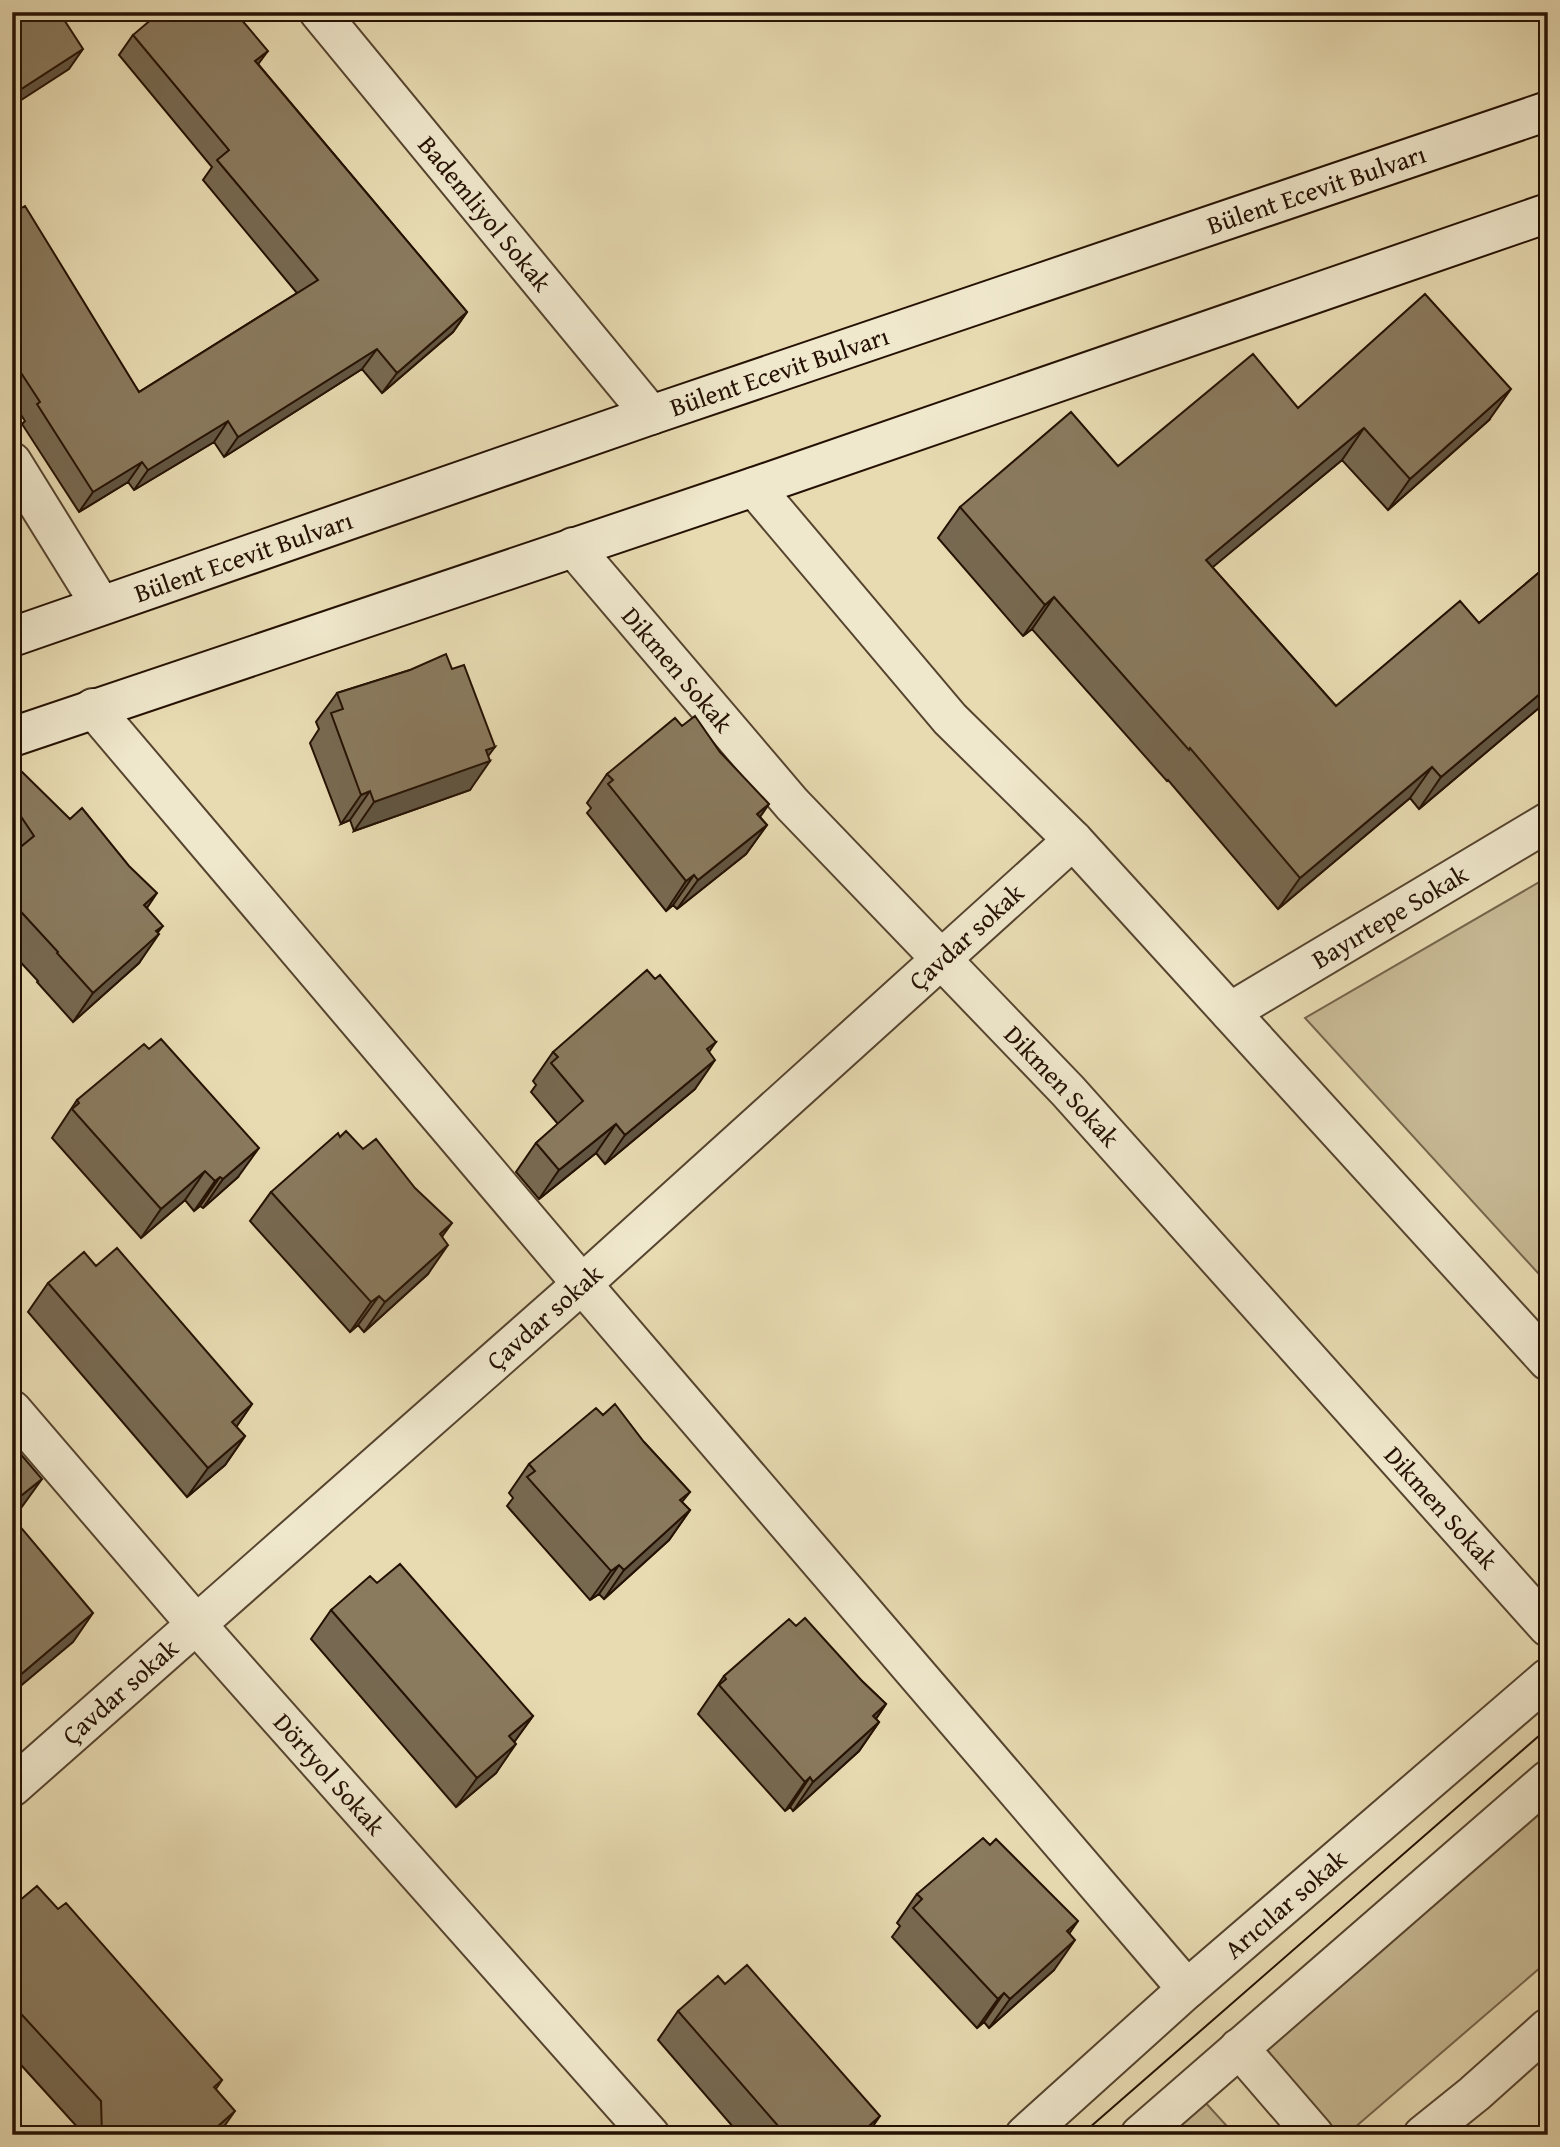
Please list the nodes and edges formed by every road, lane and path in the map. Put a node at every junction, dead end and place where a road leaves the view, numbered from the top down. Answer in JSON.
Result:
{"nodes":[{"id":1,"x":319,"y":12,"type":"edge"},
{"id":2,"x":1548,"y":111,"type":"edge"},
{"id":3,"x":1548,"y":213,"type":"edge"},
{"id":4,"x":651,"y":415,"type":"junction"},
{"id":5,"x":12,"y":462,"type":"edge"},
{"id":6,"x":754,"y":487,"type":"junction"},
{"id":7,"x":573,"y":547,"type":"junction"},
{"id":8,"x":100,"y":604,"type":"junction"},
{"id":9,"x":12,"y":636,"type":"edge"},
{"id":10,"x":93,"y":708,"type":"junction"},
{"id":11,"x":12,"y":737,"type":"edge"},
{"id":12,"x":1548,"y":822,"type":"edge"},
{"id":13,"x":1073,"y":840,"type":"junction"},
{"id":14,"x":941,"y":958,"type":"junction"},
{"id":15,"x":1230,"y":1012,"type":"junction"},
{"id":16,"x":582,"y":1284,"type":"junction"},
{"id":17,"x":1548,"y":1361,"type":"edge"},
{"id":18,"x":12,"y":1410,"type":"edge"},
{"id":19,"x":196,"y":1624,"type":"junction"},
{"id":20,"x":1548,"y":1627,"type":"edge"},
{"id":21,"x":1548,"y":1678,"type":"edge"},
{"id":22,"x":1548,"y":1780,"type":"edge"},
{"id":23,"x":12,"y":1787,"type":"edge"},
{"id":24,"x":1187,"y":1989,"type":"junction"},
{"id":25,"x":1548,"y":2028,"type":"edge"},
{"id":26,"x":1239,"y":2048,"type":"junction"},
{"id":27,"x":650,"y":2135,"type":"edge"},
{"id":28,"x":1025,"y":2135,"type":"edge"},
{"id":29,"x":1140,"y":2135,"type":"edge"},
{"id":30,"x":1314,"y":2135,"type":"edge"},
{"id":31,"x":1423,"y":2135,"type":"edge"}],
"edges":[{"from":1,"to":4,"type":"street","name":"Bademliyol Sokak"},
{"from":2,"to":4,"type":"street","name":"Bülent Ecevit Bulvarı"},
{"from":3,"to":6,"type":"street"},
{"from":4,"to":8,"type":"street","name":"Bülent Ecevit Bulvarı"},
{"from":5,"to":8,"type":"street"},
{"from":6,"to":7,"type":"street"},
{"from":6,"to":13,"type":"street"},
{"from":7,"to":10,"type":"street"},
{"from":7,"to":14,"type":"street","name":"Dikmen Sokak"},
{"from":8,"to":9,"type":"street","name":"Bülent Ecevit Bulvarı"},
{"from":10,"to":11,"type":"street"},
{"from":10,"to":16,"type":"street"},
{"from":12,"to":15,"type":"street","name":"Bayırtepe Sokak"},
{"from":13,"to":14,"type":"street","name":"Çavdar sokak"},
{"from":13,"to":15,"type":"street"},
{"from":14,"to":16,"type":"street","name":"Çavdar sokak"},
{"from":14,"to":20,"type":"street","name":"Dikmen Sokak"},
{"from":15,"to":17,"type":"street"},
{"from":16,"to":19,"type":"street","name":"Çavdar sokak"},
{"from":16,"to":24,"type":"street"},
{"from":18,"to":19,"type":"street","name":"Dörtyol Sokak"},
{"from":19,"to":23,"type":"street","name":"Çavdar sokak"},
{"from":19,"to":27,"type":"street","name":"Dörtyol Sokak"},
{"from":21,"to":24,"type":"street","name":"Arıcılar sokak"},
{"from":22,"to":26,"type":"street"},
{"from":24,"to":28,"type":"street","name":"Arıcılar sokak"},
{"from":25,"to":31,"type":"street"},
{"from":26,"to":29,"type":"street"},
{"from":26,"to":30,"type":"street"}]}
